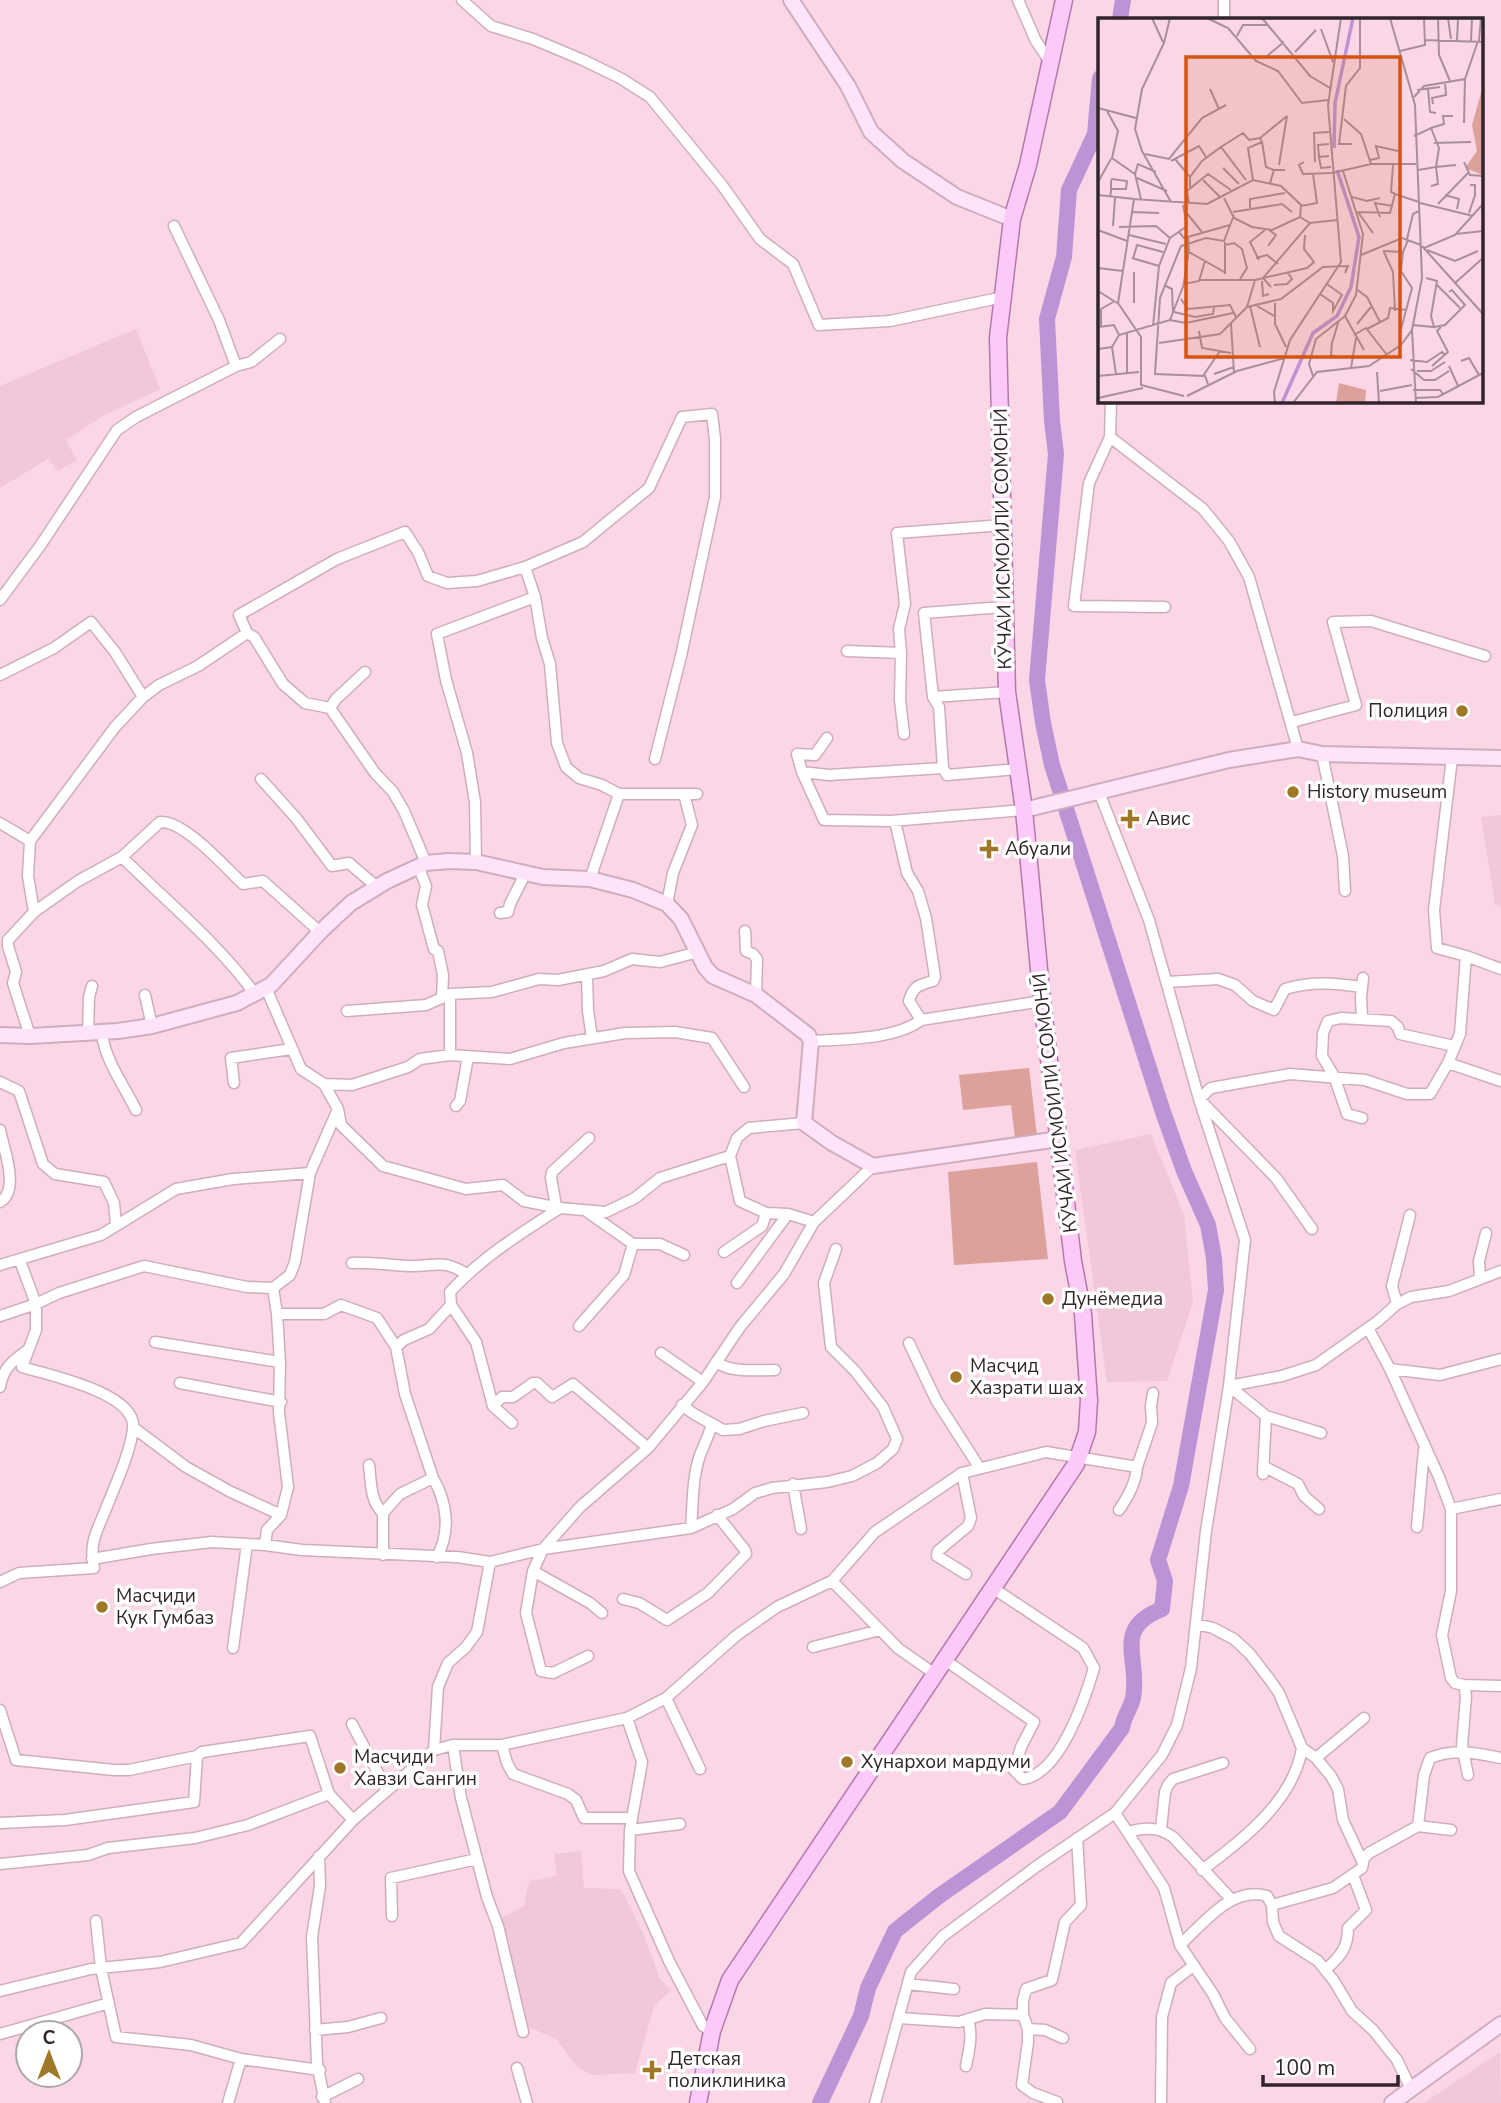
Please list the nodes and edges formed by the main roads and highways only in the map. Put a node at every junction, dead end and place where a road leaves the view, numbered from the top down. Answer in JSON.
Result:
{"nodes":[{"id":1,"x":791,"y":0,"type":"edge"},
{"id":2,"x":1064,"y":0,"type":"edge"},
{"id":3,"x":1012,"y":219,"type":"junction"},
{"id":4,"x":1501,"y":758,"type":"edge"},
{"id":5,"x":1028,"y":810,"type":"junction"},
{"id":6,"x":0,"y":1035,"type":"edge"},
{"id":7,"x":1059,"y":1139,"type":"junction"},
{"id":8,"x":1501,"y":2024,"type":"edge"},
{"id":9,"x":698,"y":2103,"type":"edge"},
{"id":10,"x":1391,"y":2103,"type":"edge"}],
"edges":[{"from":1,"to":3,"type":"main road"},
{"from":2,"to":3,"type":"main road","name":"КӮЧАИ ИСМОИЛИ СОМОНӢ"},
{"from":3,"to":5,"type":"main road","name":"КӮЧАИ ИСМОИЛИ СОМОНӢ"},
{"from":4,"to":5,"type":"main road"},
{"from":5,"to":7,"type":"main road","name":"КӮЧАИ ИСМОИЛИ СОМОНӢ"},
{"from":6,"to":7,"type":"main road"},
{"from":7,"to":9,"type":"main road","name":"КӮЧАИ ИСМОИЛИ СОМОНӢ"},
{"from":8,"to":10,"type":"main road"}]}
